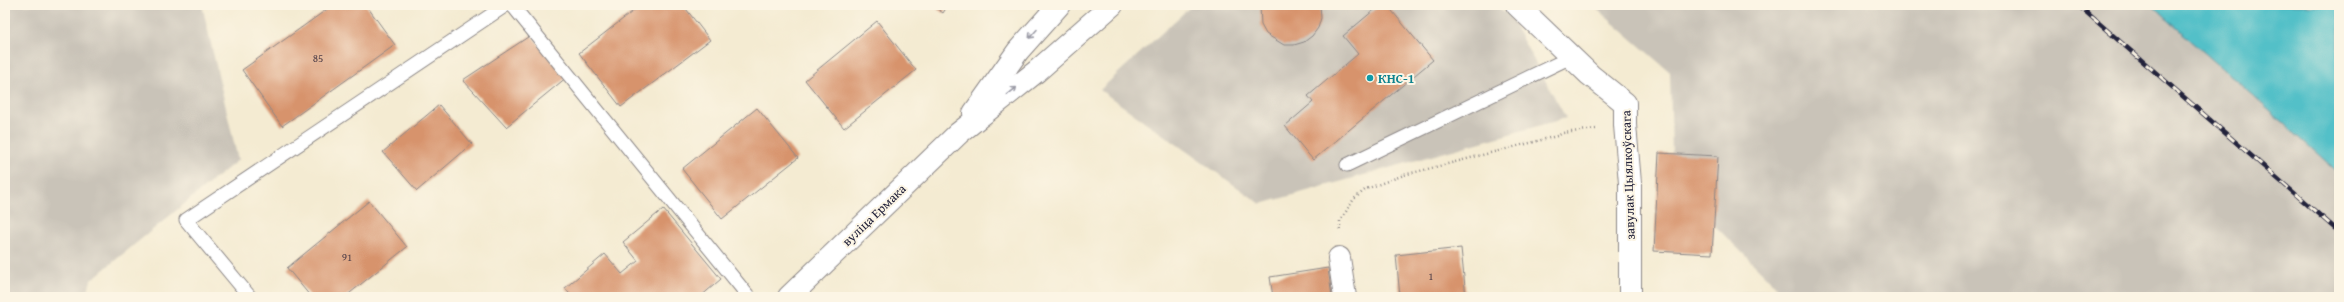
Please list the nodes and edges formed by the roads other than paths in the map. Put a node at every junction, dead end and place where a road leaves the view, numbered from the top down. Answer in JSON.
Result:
{"nodes":[{"id":1,"x":506,"y":5,"type":"edge"},
{"id":2,"x":512,"y":5,"type":"edge"},
{"id":3,"x":1059,"y":5,"type":"edge"},
{"id":4,"x":1112,"y":5,"type":"edge"},
{"id":5,"x":1517,"y":5,"type":"edge"},
{"id":6,"x":1571,"y":57,"type":"junction"},
{"id":7,"x":959,"y":133,"type":"junction"},
{"id":8,"x":1347,"y":165,"type":"dead end"},
{"id":9,"x":1339,"y":258,"type":"road end"},
{"id":10,"x":250,"y":297,"type":"edge"},
{"id":11,"x":749,"y":297,"type":"edge"},
{"id":12,"x":789,"y":297,"type":"edge"},
{"id":13,"x":1345,"y":297,"type":"edge"},
{"id":14,"x":1630,"y":297,"type":"edge"}],
"edges":[{"from":1,"to":10,"type":"lane"},
{"from":2,"to":11,"type":"lane"},
{"from":3,"to":7,"type":"street","name":"вуліца Ермака","one_way":true},
{"from":7,"to":4,"type":"street","name":"вуліца Ермака","one_way":true},
{"from":5,"to":6,"type":"street","name":"завулак Цыялкоўскага"},
{"from":6,"to":8,"type":"lane"},
{"from":6,"to":14,"type":"street","name":"завулак Цыялкоўскага"},
{"from":7,"to":12,"type":"street","name":"вуліца Ермака"},
{"from":9,"to":13,"type":"street"}]}
